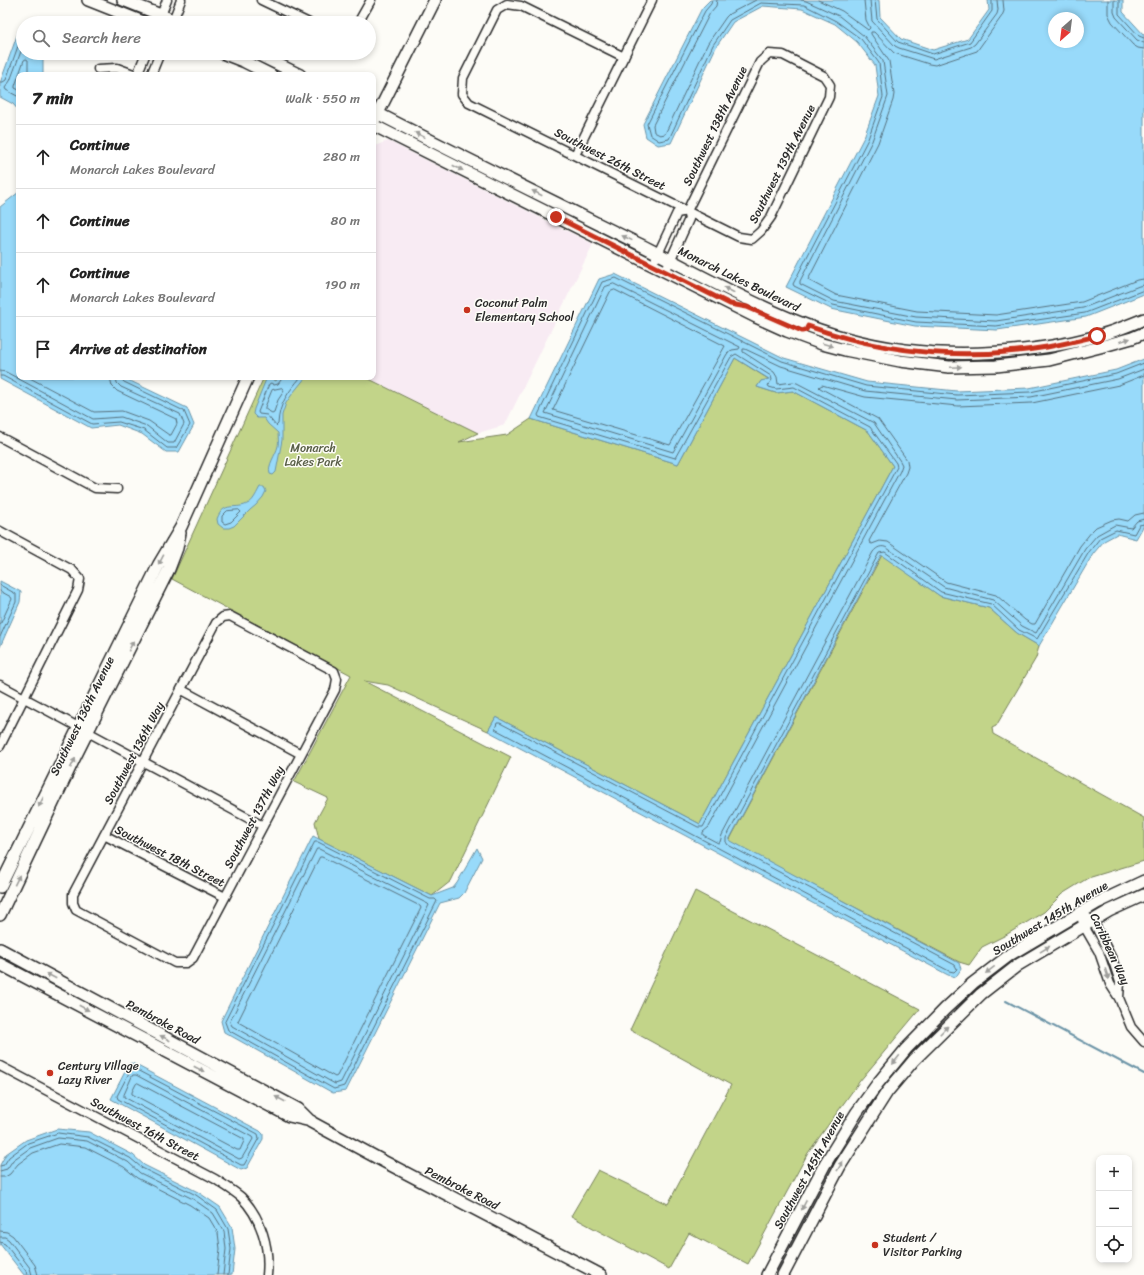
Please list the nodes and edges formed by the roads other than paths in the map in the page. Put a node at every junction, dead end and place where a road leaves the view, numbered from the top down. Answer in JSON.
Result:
{"nodes":[{"id":1,"x":88,"y":0,"type":"edge"},
{"id":2,"x":123,"y":0,"type":"edge"},
{"id":3,"x":167,"y":0,"type":"edge"},
{"id":4,"x":181,"y":0,"type":"edge"},
{"id":5,"x":261,"y":0,"type":"edge"},
{"id":6,"x":370,"y":0,"type":"edge"},
{"id":7,"x":435,"y":0,"type":"edge"},
{"id":8,"x":652,"y":0,"type":"edge"},
{"id":9,"x":128,"y":16,"type":"edge"},
{"id":10,"x":153,"y":16,"type":"edge"},
{"id":11,"x":160,"y":16,"type":"edge"},
{"id":12,"x":177,"y":16,"type":"edge"},
{"id":13,"x":294,"y":16,"type":"edge"},
{"id":14,"x":362,"y":16,"type":"edge"},
{"id":15,"x":770,"y":54,"type":"joint"},
{"id":16,"x":624,"y":57,"type":"junction"},
{"id":17,"x":143,"y":60,"type":"edge"},
{"id":18,"x":157,"y":60,"type":"edge"},
{"id":19,"x":241,"y":60,"type":"edge"},
{"id":20,"x":269,"y":60,"type":"edge"},
{"id":21,"x":98,"y":69,"type":"dead end"},
{"id":22,"x":128,"y":72,"type":"edge"},
{"id":23,"x":137,"y":72,"type":"edge"},
{"id":24,"x":152,"y":72,"type":"edge"},
{"id":25,"x":265,"y":72,"type":"edge"},
{"id":26,"x":294,"y":72,"type":"edge"},
{"id":27,"x":376,"y":113,"type":"edge"},
{"id":28,"x":376,"y":127,"type":"edge"},
{"id":29,"x":575,"y":154,"type":"junction"},
{"id":30,"x":687,"y":211,"type":"junction"},
{"id":31,"x":673,"y":222,"type":"junction"},
{"id":32,"x":685,"y":228,"type":"junction"},
{"id":33,"x":752,"y":239,"type":"joint"},
{"id":34,"x":658,"y":253,"type":"junction"},
{"id":35,"x":670,"y":260,"type":"junction"},
{"id":36,"x":652,"y":265,"type":"junction"},
{"id":37,"x":665,"y":272,"type":"junction"},
{"id":38,"x":730,"y":304,"type":"junction"},
{"id":39,"x":1144,"y":319,"type":"edge"},
{"id":40,"x":808,"y":326,"type":"junction"},
{"id":41,"x":1144,"y":333,"type":"edge"},
{"id":42,"x":247,"y":380,"type":"edge"},
{"id":43,"x":0,"y":438,"type":"edge"},
{"id":44,"x":118,"y":489,"type":"dead end"},
{"id":45,"x":181,"y":527,"type":"junction"},
{"id":46,"x":0,"y":531,"type":"edge"},
{"id":47,"x":223,"y":617,"type":"joint"},
{"id":48,"x":0,"y":685,"type":"edge"},
{"id":49,"x":182,"y":690,"type":"junction"},
{"id":50,"x":24,"y":699,"type":"junction"},
{"id":51,"x":78,"y":727,"type":"junction"},
{"id":52,"x":88,"y":733,"type":"junction"},
{"id":53,"x":0,"y":746,"type":"edge"},
{"id":54,"x":301,"y":754,"type":"junction"},
{"id":55,"x":143,"y":762,"type":"junction"},
{"id":56,"x":263,"y":826,"type":"junction"},
{"id":57,"x":104,"y":835,"type":"junction"},
{"id":58,"x":1144,"y":881,"type":"edge"},
{"id":59,"x":0,"y":887,"type":"edge"},
{"id":60,"x":1144,"y":896,"type":"edge"},
{"id":61,"x":225,"y":897,"type":"junction"},
{"id":62,"x":1080,"y":913,"type":"junction"},
{"id":63,"x":0,"y":915,"type":"edge"},
{"id":64,"x":1089,"y":923,"type":"junction"},
{"id":65,"x":0,"y":949,"type":"edge"},
{"id":66,"x":186,"y":963,"type":"joint"},
{"id":67,"x":0,"y":964,"type":"edge"},
{"id":68,"x":1144,"y":1042,"type":"edge"},
{"id":69,"x":0,"y":1066,"type":"edge"},
{"id":70,"x":311,"y":1122,"type":"junction"},
{"id":71,"x":267,"y":1275,"type":"edge"},
{"id":72,"x":601,"y":1275,"type":"edge"},
{"id":73,"x":767,"y":1275,"type":"edge"},
{"id":74,"x":783,"y":1275,"type":"edge"}],
"edges":[{"from":1,"to":9,"type":"street"},
{"from":2,"to":10,"type":"street"},
{"from":3,"to":11,"type":"street"},
{"from":4,"to":12,"type":"street"},
{"from":5,"to":13,"type":"street"},
{"from":6,"to":14,"type":"street"},
{"from":7,"to":27,"type":"street"},
{"from":8,"to":16,"type":"street"},
{"from":15,"to":30,"type":"street","name":"Southwest 138th Avenue"},
{"from":15,"to":33,"type":"street","name":"Southwest 139th Avenue"},
{"from":16,"to":29,"type":"street"},
{"from":16,"to":29,"type":"street","name":"Southwest 26th Street"},
{"from":17,"to":23,"type":"street"},
{"from":18,"to":24,"type":"street"},
{"from":19,"to":25,"type":"street"},
{"from":20,"to":26,"type":"street"},
{"from":21,"to":22,"type":"street"},
{"from":34,"to":27,"type":"street","name":"Monarch Lakes Boulevard","one_way":true},
{"from":28,"to":36,"type":"street","one_way":true},
{"from":29,"to":30,"type":"street","name":"Southwest 26th Street"},
{"from":30,"to":31,"type":"street","name":"Southwest 138th Avenue"},
{"from":30,"to":32,"type":"street","name":"Southwest 138th Avenue"},
{"from":30,"to":33,"type":"street","name":"Southwest 26th Street"},
{"from":31,"to":32,"type":"street"},
{"from":31,"to":34,"type":"street","name":"Southwest 138th Avenue"},
{"from":32,"to":35,"type":"street","name":"Southwest 138th Avenue"},
{"from":34,"to":35,"type":"street","name":"Monarch Lakes Boulevard"},
{"from":34,"to":36,"type":"street","name":"Southwest 138th Avenue"},
{"from":35,"to":37,"type":"street","name":"Southwest 138th Avenue"},
{"from":40,"to":35,"type":"street","name":"Monarch Lakes Boulevard","one_way":true},
{"from":36,"to":37,"type":"street"},
{"from":37,"to":38,"type":"street"},
{"from":38,"to":40,"type":"street"},
{"from":38,"to":41,"type":"street","one_way":true},
{"from":39,"to":40,"type":"street","name":"Monarch Lakes Boulevard"},
{"from":42,"to":45,"type":"street","name":"Southwest 136th Avenue"},
{"from":43,"to":44,"type":"street"},
{"from":45,"to":51,"type":"street","name":"Southwest 136th Avenue","one_way":true},
{"from":52,"to":45,"type":"street","name":"Southwest 136th Avenue","one_way":true},
{"from":46,"to":50,"type":"street"},
{"from":47,"to":49,"type":"street","name":"Southwest 136th Way"},
{"from":47,"to":54,"type":"street","name":"Southwest 137th Way"},
{"from":48,"to":50,"type":"street"},
{"from":49,"to":54,"type":"street"},
{"from":49,"to":55,"type":"street","name":"Southwest 136th Way"},
{"from":50,"to":51,"type":"street"},
{"from":50,"to":53,"type":"street"},
{"from":51,"to":52,"type":"street"},
{"from":51,"to":59,"type":"street","name":"Southwest 136th Avenue","one_way":true},
{"from":52,"to":55,"type":"street"},
{"from":63,"to":52,"type":"street","name":"Southwest 136th Avenue","one_way":true},
{"from":54,"to":56,"type":"street","name":"Southwest 137th Way"},
{"from":55,"to":56,"type":"street"},
{"from":55,"to":57,"type":"street","name":"Southwest 136th Way"},
{"from":56,"to":61,"type":"street","name":"Southwest 137th Way"},
{"from":57,"to":61,"type":"street","name":"Southwest 18th Street"},
{"from":57,"to":66,"type":"street","name":"Southwest 136th Way"},
{"from":58,"to":62,"type":"street","name":"Southwest 145th Avenue"},
{"from":60,"to":64,"type":"street","name":"Southwest 145th Avenue"},
{"from":61,"to":66,"type":"street","name":"Southwest 137th Way"},
{"from":62,"to":64,"type":"street","name":"Caribbean Way"},
{"from":62,"to":73,"type":"street","name":"Southwest 145th Avenue","one_way":true},
{"from":64,"to":68,"type":"street","name":"Caribbean Way"},
{"from":74,"to":64,"type":"street","name":"Southwest 145th Avenue","one_way":true},
{"from":70,"to":65,"type":"street","name":"Pembroke Road","one_way":true},
{"from":67,"to":70,"type":"street","name":"Pembroke Road","one_way":true},
{"from":69,"to":71,"type":"street","name":"Southwest 16th Street"},
{"from":70,"to":72,"type":"street","name":"Pembroke Road"}]}
